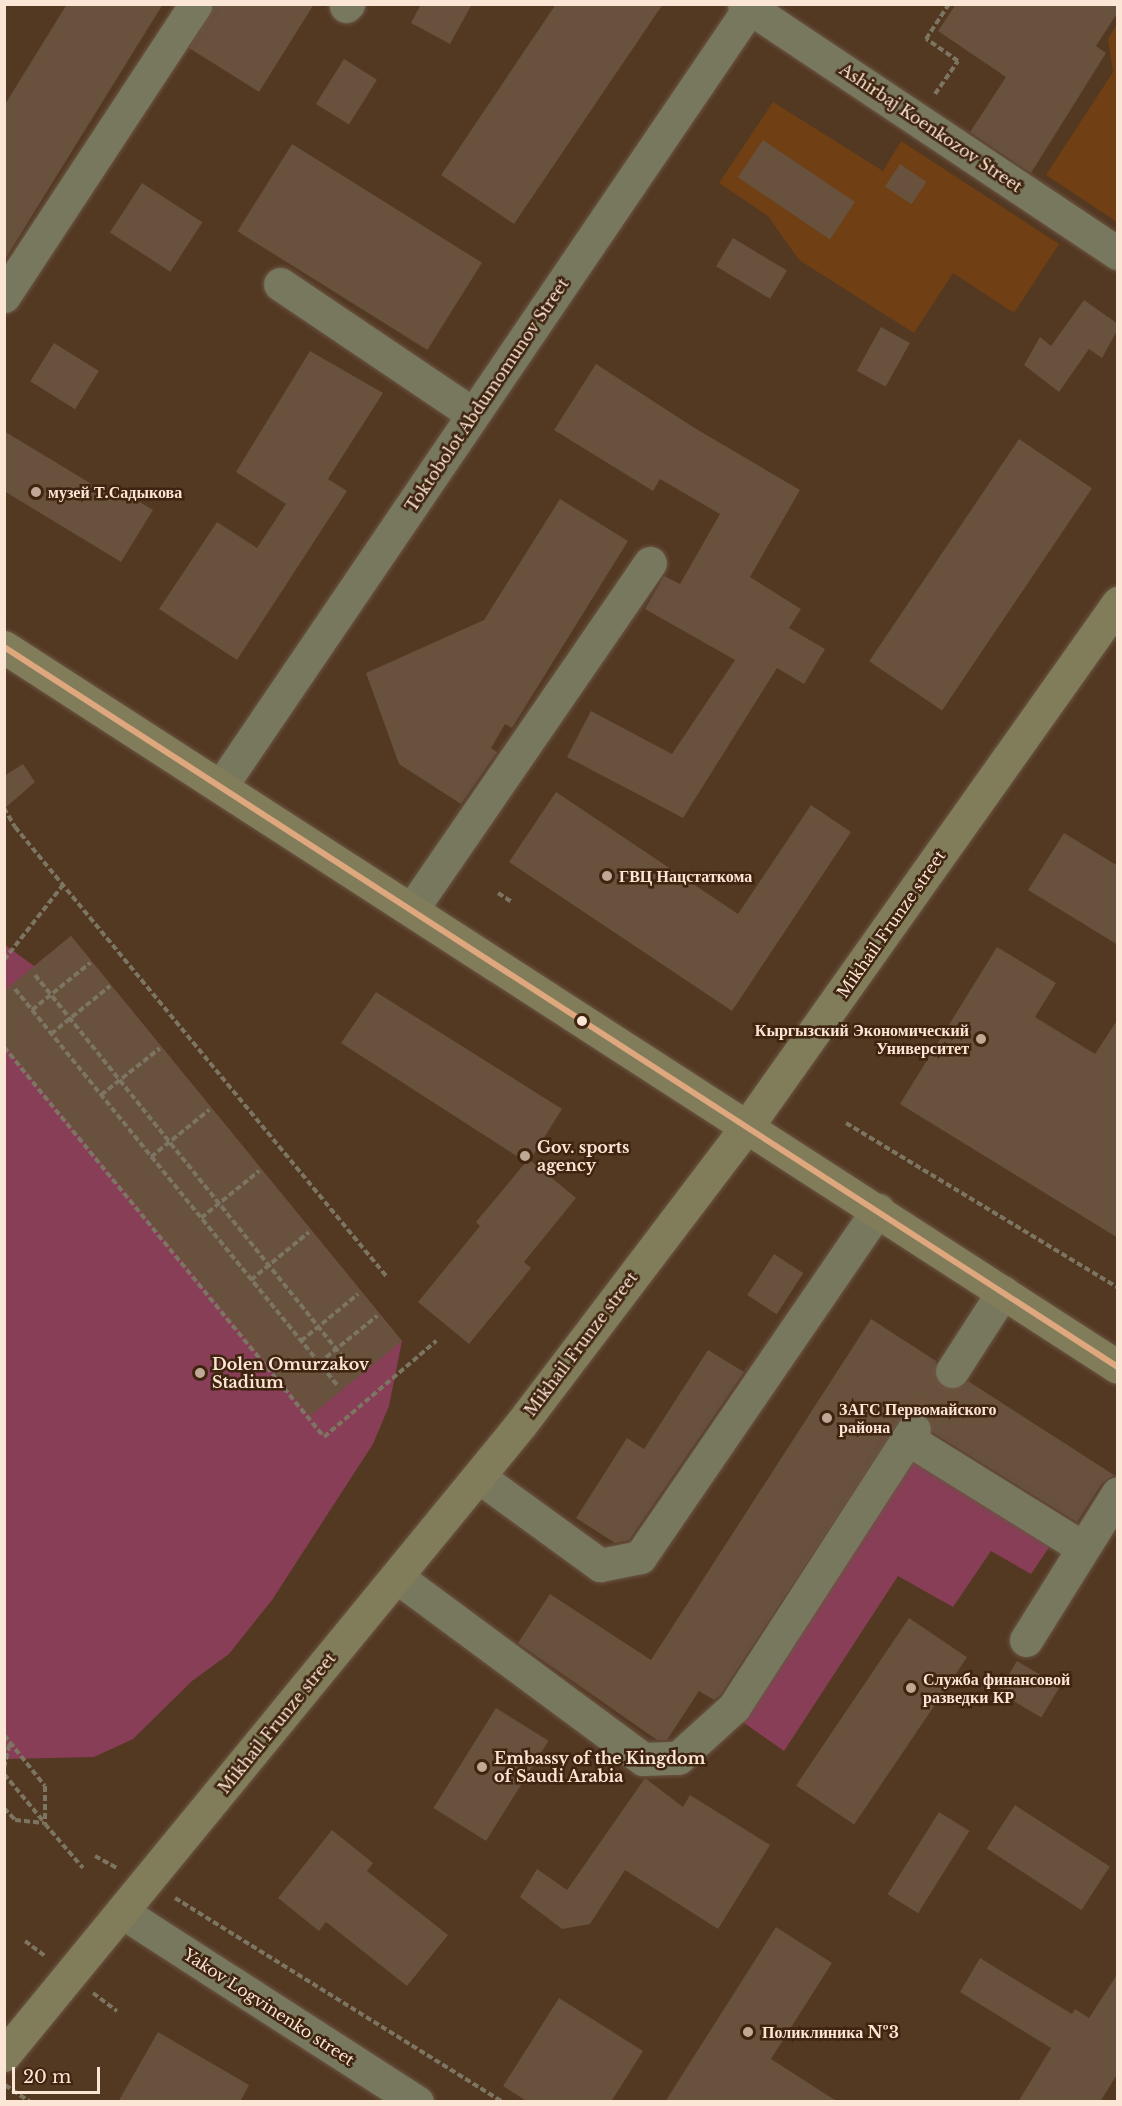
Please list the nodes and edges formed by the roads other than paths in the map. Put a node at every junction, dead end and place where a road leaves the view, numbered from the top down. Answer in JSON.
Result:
{"nodes":[{"id":1,"x":196,"y":4,"type":"edge"},
{"id":2,"x":748,"y":6,"type":"edge"},
{"id":3,"x":1118,"y":253,"type":"edge"},
{"id":4,"x":280,"y":284,"type":"dead end"},
{"id":5,"x":4,"y":296,"type":"edge"},
{"id":6,"x":473,"y":414,"type":"junction"},
{"id":7,"x":650,"y":563,"type":"dead end"},
{"id":8,"x":1118,"y":603,"type":"edge"},
{"id":9,"x":4,"y":646,"type":"edge"},
{"id":10,"x":221,"y":786,"type":"junction"},
{"id":11,"x":412,"y":909,"type":"junction"},
{"id":12,"x":748,"y":1125,"type":"junction"},
{"id":13,"x":878,"y":1210,"type":"junction"},
{"id":14,"x":1003,"y":1292,"type":"junction"},
{"id":15,"x":1118,"y":1367,"type":"edge"},
{"id":16,"x":952,"y":1371,"type":"tunnel mouth"},
{"id":17,"x":479,"y":1477,"type":"junction"},
{"id":18,"x":1118,"y":1493,"type":"edge"},
{"id":19,"x":1083,"y":1548,"type":"junction"},
{"id":20,"x":397,"y":1577,"type":"junction"},
{"id":21,"x":1026,"y":1640,"type":"dead end"},
{"id":22,"x":122,"y":1912,"type":"junction"},
{"id":23,"x":4,"y":2055,"type":"edge"},
{"id":24,"x":411,"y":2100,"type":"edge"}],
"edges":[{"from":1,"to":5,"type":"street"},
{"from":2,"to":3,"type":"street","name":"Ashirbaj Koenkozov Street"},
{"from":2,"to":6,"type":"street","name":"Toktobolot Abdumomunov Street"},
{"from":4,"to":6,"type":"street"},
{"from":6,"to":10,"type":"street","name":"Toktobolot Abdumomunov Street"},
{"from":7,"to":11,"type":"street"},
{"from":8,"to":12,"type":"main road","name":"Mikhail Frunze street"},
{"from":9,"to":10,"type":"main road"},
{"from":10,"to":11,"type":"main road"},
{"from":11,"to":12,"type":"main road"},
{"from":12,"to":13,"type":"main road"},
{"from":12,"to":17,"type":"main road","name":"Mikhail Frunze street"},
{"from":13,"to":14,"type":"main road"},
{"from":13,"to":17,"type":"street"},
{"from":14,"to":15,"type":"main road"},
{"from":14,"to":16,"type":"street"},
{"from":17,"to":20,"type":"main road","name":"Mikhail Frunze street"},
{"from":18,"to":19,"type":"street"},
{"from":19,"to":20,"type":"street"},
{"from":19,"to":21,"type":"street"},
{"from":20,"to":22,"type":"main road","name":"Mikhail Frunze street"},
{"from":22,"to":23,"type":"main road","name":"Mikhail Frunze street"},
{"from":22,"to":24,"type":"street","name":"Yakov Logvinenko street"}]}
